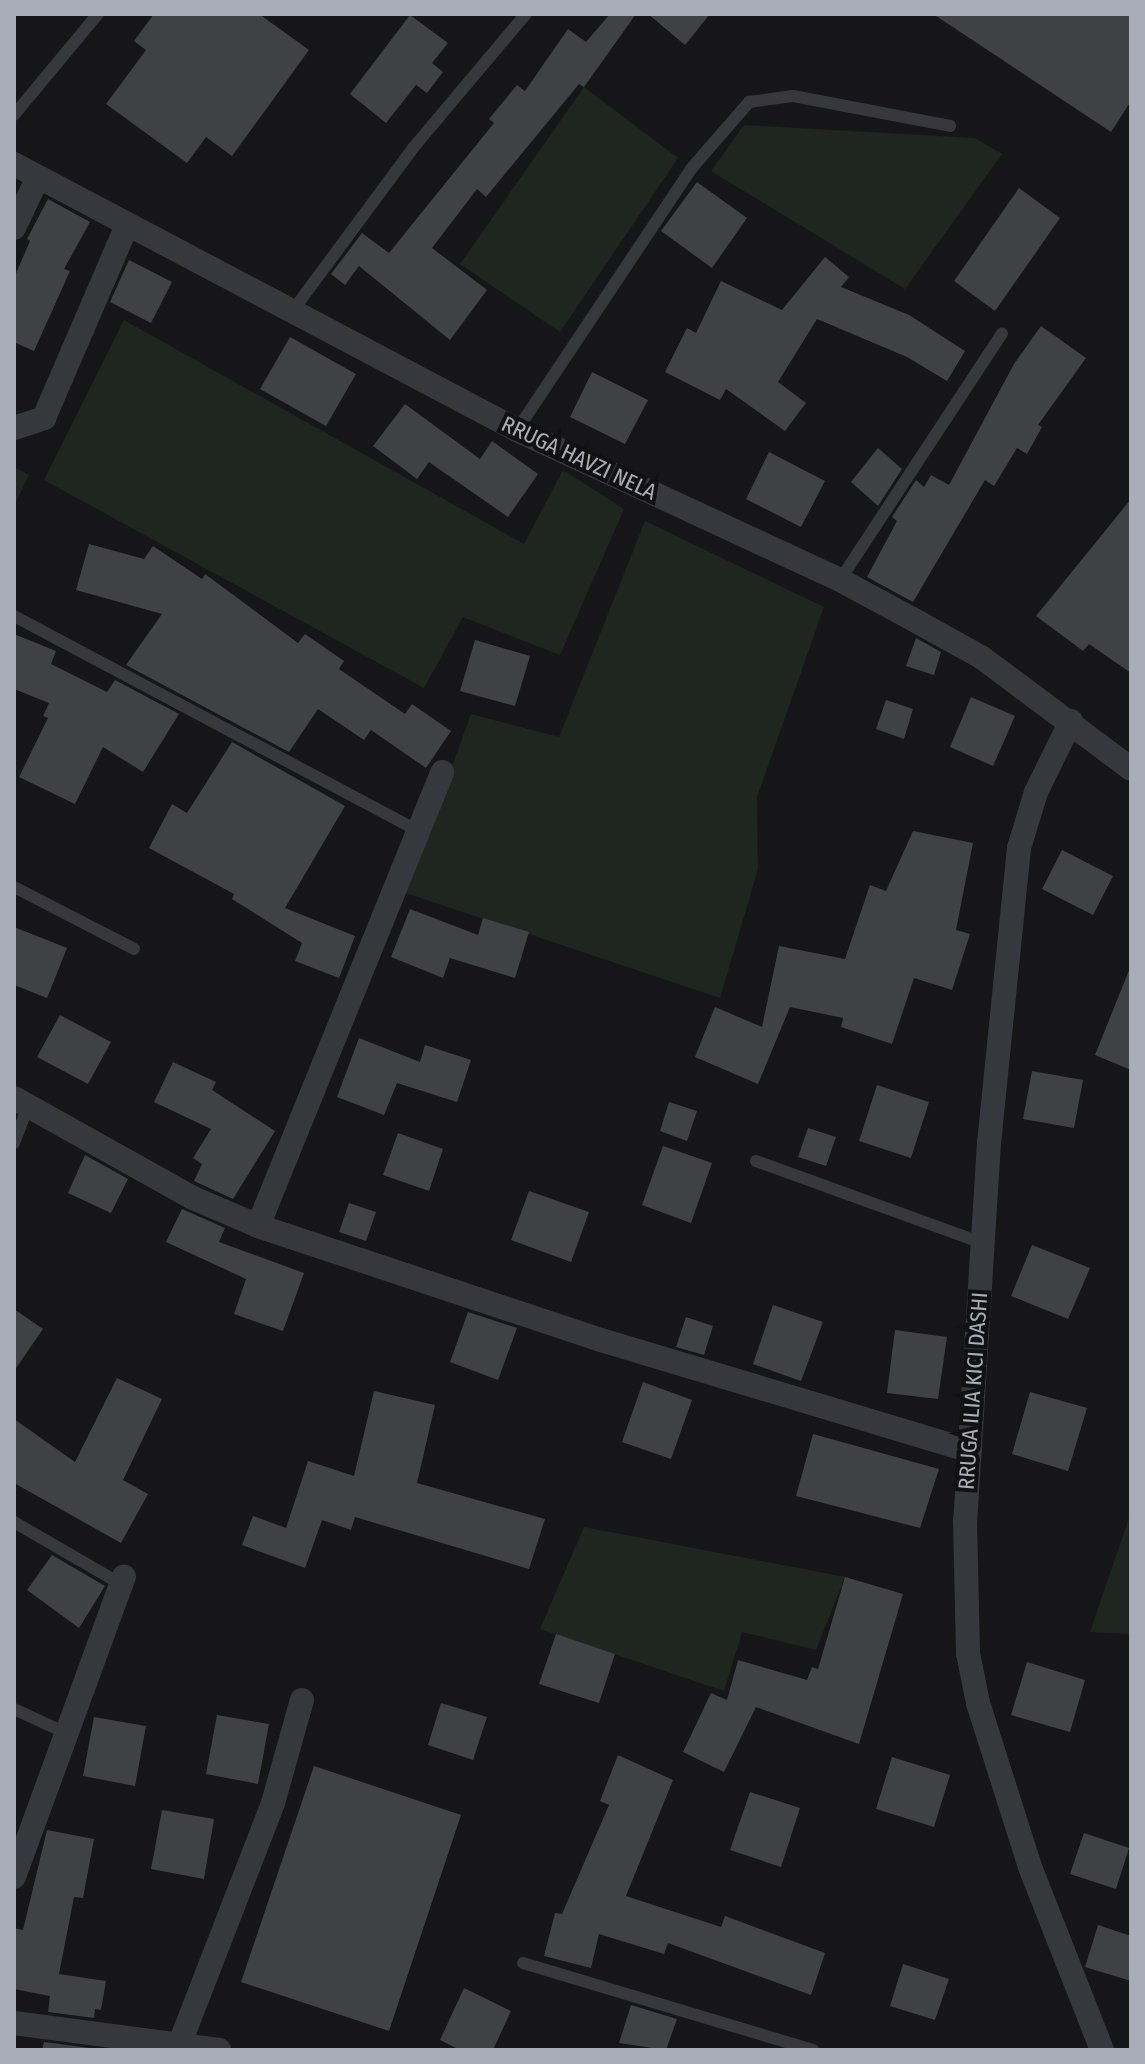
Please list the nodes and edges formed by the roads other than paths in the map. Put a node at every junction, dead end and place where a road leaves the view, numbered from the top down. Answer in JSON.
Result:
{"nodes":[{"id":1,"x":98,"y":14,"type":"edge"},
{"id":2,"x":526,"y":14,"type":"edge"},
{"id":3,"x":14,"y":115,"type":"edge"},
{"id":4,"x":950,"y":126,"type":"dead end"},
{"id":5,"x":14,"y":164,"type":"edge"},
{"id":6,"x":38,"y":177,"type":"junction"},
{"id":7,"x":127,"y":225,"type":"junction"},
{"id":8,"x":14,"y":228,"type":"edge"},
{"id":9,"x":291,"y":313,"type":"junction"},
{"id":10,"x":1002,"y":333,"type":"dead end"},
{"id":11,"x":14,"y":428,"type":"edge"},
{"id":12,"x":517,"y":430,"type":"junction"},
{"id":13,"x":840,"y":580,"type":"junction"},
{"id":14,"x":14,"y":616,"type":"edge"},
{"id":15,"x":1071,"y":721,"type":"junction"},
{"id":16,"x":1131,"y":769,"type":"edge"},
{"id":17,"x":442,"y":772,"type":"dead end"},
{"id":18,"x":418,"y":831,"type":"junction"},
{"id":19,"x":14,"y":887,"type":"edge"},
{"id":20,"x":134,"y":949,"type":"dead end"},
{"id":21,"x":21,"y":1102,"type":"edge"},
{"id":22,"x":14,"y":1143,"type":"edge"},
{"id":23,"x":756,"y":1161,"type":"dead end"},
{"id":24,"x":258,"y":1226,"type":"junction"},
{"id":25,"x":983,"y":1243,"type":"junction"},
{"id":26,"x":970,"y":1451,"type":"junction"},
{"id":27,"x":14,"y":1522,"type":"edge"},
{"id":28,"x":122,"y":1580,"type":"joint"},
{"id":29,"x":302,"y":1700,"type":"dead end"},
{"id":30,"x":14,"y":1709,"type":"edge"},
{"id":31,"x":66,"y":1733,"type":"junction"},
{"id":32,"x":14,"y":1877,"type":"edge"},
{"id":33,"x":523,"y":1963,"type":"dead end"},
{"id":34,"x":14,"y":2023,"type":"edge"},
{"id":35,"x":180,"y":2043,"type":"junction"},
{"id":36,"x":219,"y":2050,"type":"edge"},
{"id":37,"x":813,"y":2050,"type":"edge"},
{"id":38,"x":1102,"y":2050,"type":"edge"}],
"edges":[{"from":1,"to":3,"type":"lane"},
{"from":2,"to":9,"type":"lane"},
{"from":4,"to":12,"type":"lane"},
{"from":5,"to":6,"type":"street","name":"RRUGA HAVZI NELA"},
{"from":6,"to":7,"type":"street","name":"RRUGA HAVZI NELA"},
{"from":6,"to":8,"type":"street"},
{"from":7,"to":9,"type":"street","name":"RRUGA HAVZI NELA"},
{"from":7,"to":11,"type":"street"},
{"from":9,"to":12,"type":"street","name":"RRUGA HAVZI NELA"},
{"from":10,"to":13,"type":"lane"},
{"from":12,"to":13,"type":"street","name":"RRUGA HAVZI NELA"},
{"from":13,"to":15,"type":"street","name":"RRUGA HAVZI NELA"},
{"from":14,"to":18,"type":"lane"},
{"from":15,"to":16,"type":"street","name":"RRUGA HAVZI NELA"},
{"from":15,"to":25,"type":"street","name":"RRUGA ILIA KICI DASHI"},
{"from":17,"to":18,"type":"street"},
{"from":18,"to":24,"type":"street"},
{"from":19,"to":20,"type":"lane"},
{"from":21,"to":22,"type":"lane"},
{"from":21,"to":24,"type":"street"},
{"from":23,"to":25,"type":"lane"},
{"from":24,"to":26,"type":"street"},
{"from":25,"to":26,"type":"street","name":"RRUGA ILIA KICI DASHI"},
{"from":26,"to":38,"type":"street","name":"RRUGA ILIA KICI DASHI"},
{"from":27,"to":28,"type":"lane"},
{"from":28,"to":31,"type":"street"},
{"from":29,"to":35,"type":"street"},
{"from":30,"to":31,"type":"lane"},
{"from":31,"to":32,"type":"street"},
{"from":33,"to":37,"type":"lane"},
{"from":34,"to":35,"type":"street"},
{"from":35,"to":36,"type":"street"}]}
